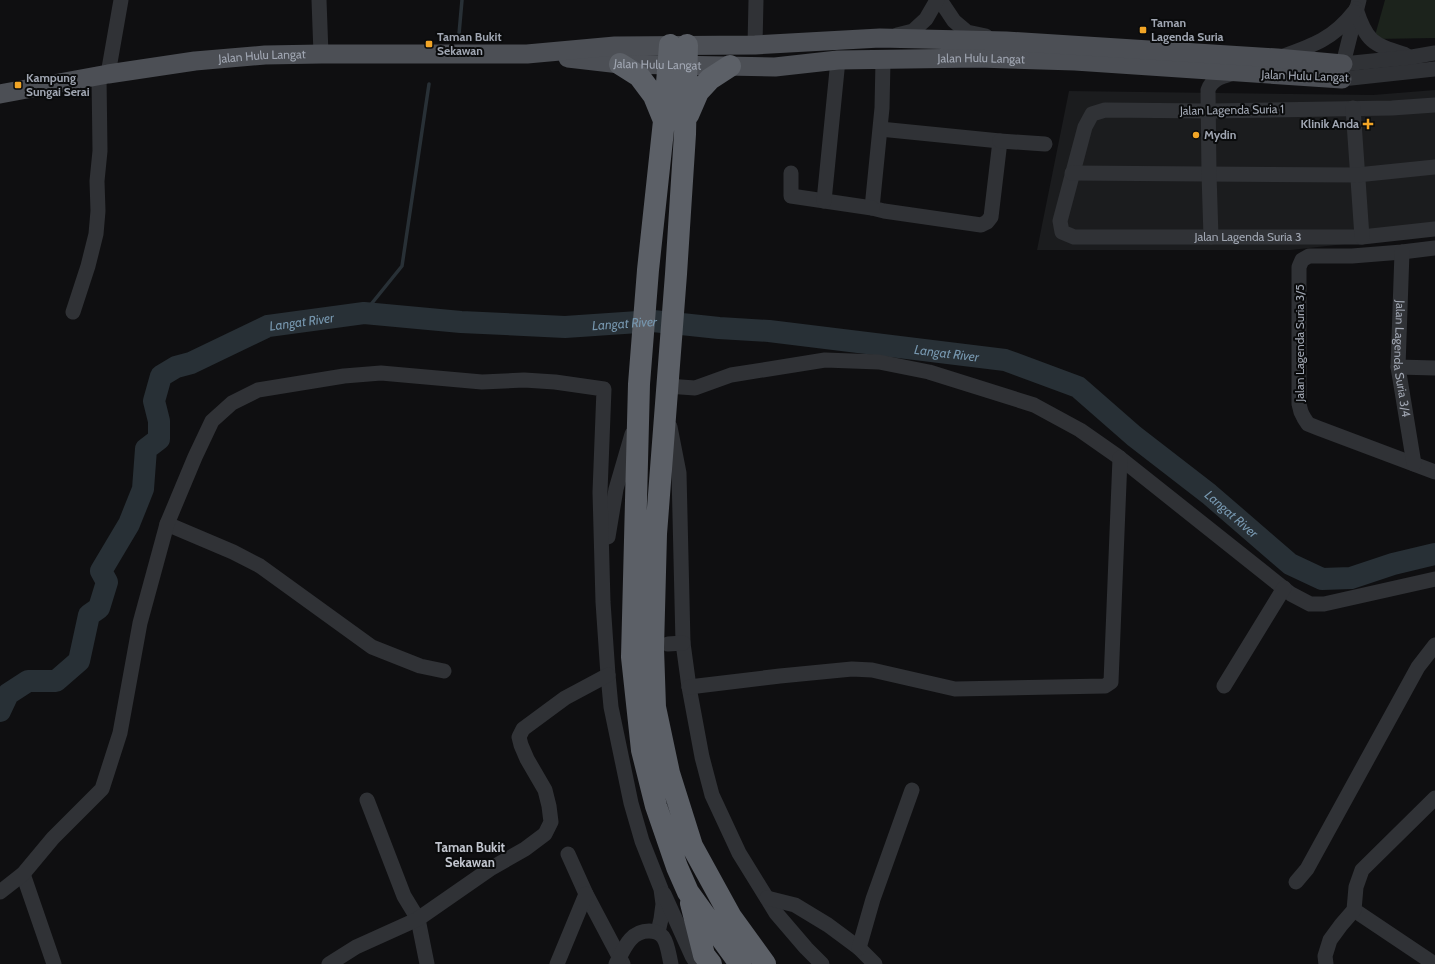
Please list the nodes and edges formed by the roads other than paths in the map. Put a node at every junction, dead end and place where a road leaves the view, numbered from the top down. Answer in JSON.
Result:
{"nodes":[{"id":1,"x":121,"y":0,"type":"edge"},
{"id":2,"x":319,"y":0,"type":"edge"},
{"id":3,"x":756,"y":0,"type":"edge"},
{"id":4,"x":936,"y":0,"type":"edge"},
{"id":5,"x":940,"y":0,"type":"edge"},
{"id":6,"x":1358,"y":5,"type":"edge"},
{"id":7,"x":880,"y":38,"type":"junction"},
{"id":8,"x":1006,"y":41,"type":"junction"},
{"id":9,"x":755,"y":45,"type":"junction"},
{"id":10,"x":1435,"y":53,"type":"edge"},
{"id":11,"x":321,"y":54,"type":"junction"},
{"id":12,"x":527,"y":54,"type":"junction"},
{"id":13,"x":678,"y":55,"type":"junction"},
{"id":14,"x":1412,"y":57,"type":"junction"},
{"id":15,"x":1277,"y":58,"type":"junction"},
{"id":16,"x":838,"y":60,"type":"junction"},
{"id":17,"x":883,"y":61,"type":"junction"},
{"id":18,"x":620,"y":64,"type":"junction"},
{"id":19,"x":730,"y":66,"type":"junction"},
{"id":20,"x":1435,"y":69,"type":"edge"},
{"id":21,"x":1342,"y":71,"type":"junction"},
{"id":22,"x":1235,"y":72,"type":"junction"},
{"id":23,"x":104,"y":75,"type":"junction"},
{"id":24,"x":0,"y":94,"type":"edge"},
{"id":25,"x":1435,"y":105,"type":"edge"},
{"id":26,"x":1353,"y":108,"type":"junction"},
{"id":27,"x":1209,"y":111,"type":"junction"},
{"id":28,"x":674,"y":121,"type":"junction"},
{"id":29,"x":880,"y":129,"type":"junction"},
{"id":30,"x":1000,"y":141,"type":"junction"},
{"id":31,"x":1045,"y":144,"type":"dead end"},
{"id":32,"x":1435,"y":167,"type":"edge"},
{"id":33,"x":791,"y":173,"type":"dead end"},
{"id":34,"x":1072,"y":173,"type":"junction"},
{"id":35,"x":1209,"y":174,"type":"junction"},
{"id":36,"x":1358,"y":175,"type":"junction"},
{"id":37,"x":824,"y":201,"type":"junction"},
{"id":38,"x":872,"y":208,"type":"junction"},
{"id":39,"x":1435,"y":229,"type":"edge"},
{"id":40,"x":1211,"y":237,"type":"junction"},
{"id":41,"x":1362,"y":237,"type":"junction"},
{"id":42,"x":1435,"y":248,"type":"edge"},
{"id":43,"x":1402,"y":252,"type":"junction"},
{"id":44,"x":1302,"y":260,"type":"joint"},
{"id":45,"x":73,"y":312,"type":"dead end"},
{"id":46,"x":1398,"y":367,"type":"junction"},
{"id":47,"x":1435,"y":368,"type":"edge"},
{"id":48,"x":667,"y":388,"type":"junction"},
{"id":49,"x":638,"y":409,"type":"junction"},
{"id":50,"x":1120,"y":458,"type":"junction"},
{"id":51,"x":1414,"y":464,"type":"junction"},
{"id":52,"x":1435,"y":472,"type":"edge"},
{"id":53,"x":167,"y":524,"type":"junction"},
{"id":54,"x":603,"y":567,"type":"junction"},
{"id":55,"x":1435,"y":579,"type":"edge"},
{"id":56,"x":1284,"y":588,"type":"junction"},
{"id":57,"x":683,"y":643,"type":"junction"},
{"id":58,"x":668,"y":644,"type":"dead end"},
{"id":59,"x":1435,"y":644,"type":"edge"},
{"id":60,"x":444,"y":671,"type":"dead end"},
{"id":61,"x":608,"y":676,"type":"junction"},
{"id":62,"x":1224,"y":686,"type":"dead end"},
{"id":63,"x":690,"y":687,"type":"junction"},
{"id":64,"x":912,"y":790,"type":"dead end"},
{"id":65,"x":1435,"y":798,"type":"edge"},
{"id":66,"x":367,"y":800,"type":"dead end"},
{"id":67,"x":642,"y":841,"type":"junction"},
{"id":68,"x":568,"y":854,"type":"dead end"},
{"id":69,"x":23,"y":874,"type":"junction"},
{"id":70,"x":1296,"y":882,"type":"dead end"},
{"id":71,"x":0,"y":892,"type":"edge"},
{"id":72,"x":688,"y":892,"type":"junction"},
{"id":73,"x":586,"y":894,"type":"junction"},
{"id":74,"x":767,"y":898,"type":"junction"},
{"id":75,"x":1354,"y":910,"type":"junction"},
{"id":76,"x":418,"y":919,"type":"junction"},
{"id":77,"x":658,"y":932,"type":"junction"},
{"id":78,"x":859,"y":948,"type":"junction"},
{"id":79,"x":1430,"y":961,"type":"dead end"},
{"id":80,"x":619,"y":962,"type":"edge"},
{"id":81,"x":54,"y":964,"type":"edge"},
{"id":82,"x":329,"y":964,"type":"edge"},
{"id":83,"x":427,"y":964,"type":"edge"},
{"id":84,"x":557,"y":964,"type":"edge"},
{"id":85,"x":670,"y":964,"type":"edge"},
{"id":86,"x":697,"y":964,"type":"edge"},
{"id":87,"x":711,"y":964,"type":"edge"},
{"id":88,"x":740,"y":964,"type":"edge"},
{"id":89,"x":765,"y":964,"type":"edge"},
{"id":90,"x":822,"y":964,"type":"edge"},
{"id":91,"x":875,"y":964,"type":"edge"},
{"id":92,"x":1326,"y":964,"type":"edge"}],
"edges":[{"from":1,"to":23,"type":"street"},
{"from":2,"to":11,"type":"street"},
{"from":3,"to":9,"type":"street"},
{"from":4,"to":7,"type":"street"},
{"from":5,"to":8,"type":"street"},
{"from":6,"to":14,"type":"street"},
{"from":6,"to":15,"type":"street"},
{"from":6,"to":21,"type":"street"},
{"from":7,"to":8,"type":"main road","name":"Jalan Hulu Langat"},
{"from":7,"to":9,"type":"main road","name":"Jalan Hulu Langat"},
{"from":8,"to":15,"type":"main road","name":"Jalan Hulu Langat"},
{"from":9,"to":13,"type":"main road","name":"Jalan Hulu Langat"},
{"from":10,"to":14,"type":"street","name":"Jalan Hulu Langat"},
{"from":11,"to":12,"type":"main road","name":"Jalan Hulu Langat"},
{"from":11,"to":23,"type":"main road","name":"Jalan Hulu Langat"},
{"from":12,"to":13,"type":"main road","name":"Jalan Hulu Langat"},
{"from":12,"to":18,"type":"main road","name":"Jalan Hulu Langat"},
{"from":13,"to":18,"type":"main road","name":"Jalan Hulu Langat"},
{"from":13,"to":19,"type":"main road","name":"Jalan Hulu Langat"},
{"from":13,"to":28,"type":"highway"},
{"from":14,"to":21,"type":"street","name":"Jalan Hulu Langat"},
{"from":15,"to":21,"type":"main road","name":"Jalan Hulu Langat"},
{"from":16,"to":17,"type":"main road","name":"Jalan Hulu Langat"},
{"from":16,"to":19,"type":"main road","name":"Jalan Hulu Langat"},
{"from":16,"to":37,"type":"street"},
{"from":17,"to":22,"type":"main road","name":"Jalan Hulu Langat"},
{"from":17,"to":29,"type":"street"},
{"from":18,"to":28,"type":"highway"},
{"from":19,"to":28,"type":"highway"},
{"from":20,"to":21,"type":"street","name":"Jalan Hulu Langat"},
{"from":21,"to":22,"type":"main road","name":"Jalan Hulu Langat"},
{"from":22,"to":27,"type":"street"},
{"from":23,"to":24,"type":"main road","name":"Jalan Hulu Langat"},
{"from":23,"to":45,"type":"street"},
{"from":25,"to":26,"type":"street","name":"Jalan Lagenda Suria 1"},
{"from":26,"to":27,"type":"street","name":"Jalan Lagenda Suria 1"},
{"from":26,"to":36,"type":"street"},
{"from":27,"to":34,"type":"street","name":"Jalan Lagenda Suria 1"},
{"from":27,"to":35,"type":"street"},
{"from":28,"to":48,"type":"highway"},
{"from":28,"to":49,"type":"highway"},
{"from":29,"to":30,"type":"street"},
{"from":29,"to":38,"type":"street"},
{"from":30,"to":31,"type":"street"},
{"from":30,"to":38,"type":"street"},
{"from":32,"to":36,"type":"street"},
{"from":33,"to":37,"type":"street"},
{"from":34,"to":35,"type":"street"},
{"from":34,"to":40,"type":"street","name":"Jalan Lagenda Suria 3"},
{"from":35,"to":36,"type":"street"},
{"from":35,"to":40,"type":"street"},
{"from":36,"to":41,"type":"street"},
{"from":37,"to":38,"type":"street"},
{"from":39,"to":41,"type":"street","name":"Jalan Lagenda Suria 3"},
{"from":40,"to":41,"type":"street","name":"Jalan Lagenda Suria 3"},
{"from":42,"to":43,"type":"street","name":"Jalan Lagenda Suria 3"},
{"from":43,"to":44,"type":"street","name":"Jalan Lagenda Suria 3"},
{"from":43,"to":46,"type":"street","name":"Jalan Lagenda Suria 3/4"},
{"from":44,"to":51,"type":"street","name":"Jalan Lagenda Suria 3/5"},
{"from":46,"to":47,"type":"street"},
{"from":46,"to":51,"type":"street","name":"Jalan Lagenda Suria 3/4"},
{"from":48,"to":50,"type":"street"},
{"from":48,"to":57,"type":"street"},
{"from":48,"to":89,"type":"highway"},
{"from":49,"to":54,"type":"street"},
{"from":49,"to":72,"type":"highway"},
{"from":50,"to":56,"type":"street"},
{"from":50,"to":63,"type":"street"},
{"from":51,"to":52,"type":"street"},
{"from":53,"to":54,"type":"street"},
{"from":53,"to":60,"type":"street"},
{"from":53,"to":69,"type":"street"},
{"from":54,"to":61,"type":"street"},
{"from":55,"to":56,"type":"street"},
{"from":56,"to":62,"type":"street"},
{"from":57,"to":58,"type":"street"},
{"from":57,"to":63,"type":"street"},
{"from":59,"to":70,"type":"street"},
{"from":61,"to":67,"type":"street"},
{"from":61,"to":76,"type":"street"},
{"from":63,"to":74,"type":"street"},
{"from":64,"to":78,"type":"street"},
{"from":65,"to":75,"type":"street"},
{"from":66,"to":76,"type":"street"},
{"from":67,"to":77,"type":"street"},
{"from":67,"to":86,"type":"street"},
{"from":68,"to":73,"type":"street"},
{"from":69,"to":71,"type":"street"},
{"from":69,"to":81,"type":"street"},
{"from":72,"to":87,"type":"highway"},
{"from":72,"to":88,"type":"highway"},
{"from":73,"to":80,"type":"street"},
{"from":73,"to":84,"type":"street"},
{"from":74,"to":78,"type":"street"},
{"from":74,"to":90,"type":"street"},
{"from":75,"to":79,"type":"street"},
{"from":75,"to":92,"type":"street"},
{"from":76,"to":82,"type":"street"},
{"from":76,"to":83,"type":"street"},
{"from":77,"to":80,"type":"street"},
{"from":77,"to":85,"type":"street"},
{"from":78,"to":91,"type":"street"}]}
